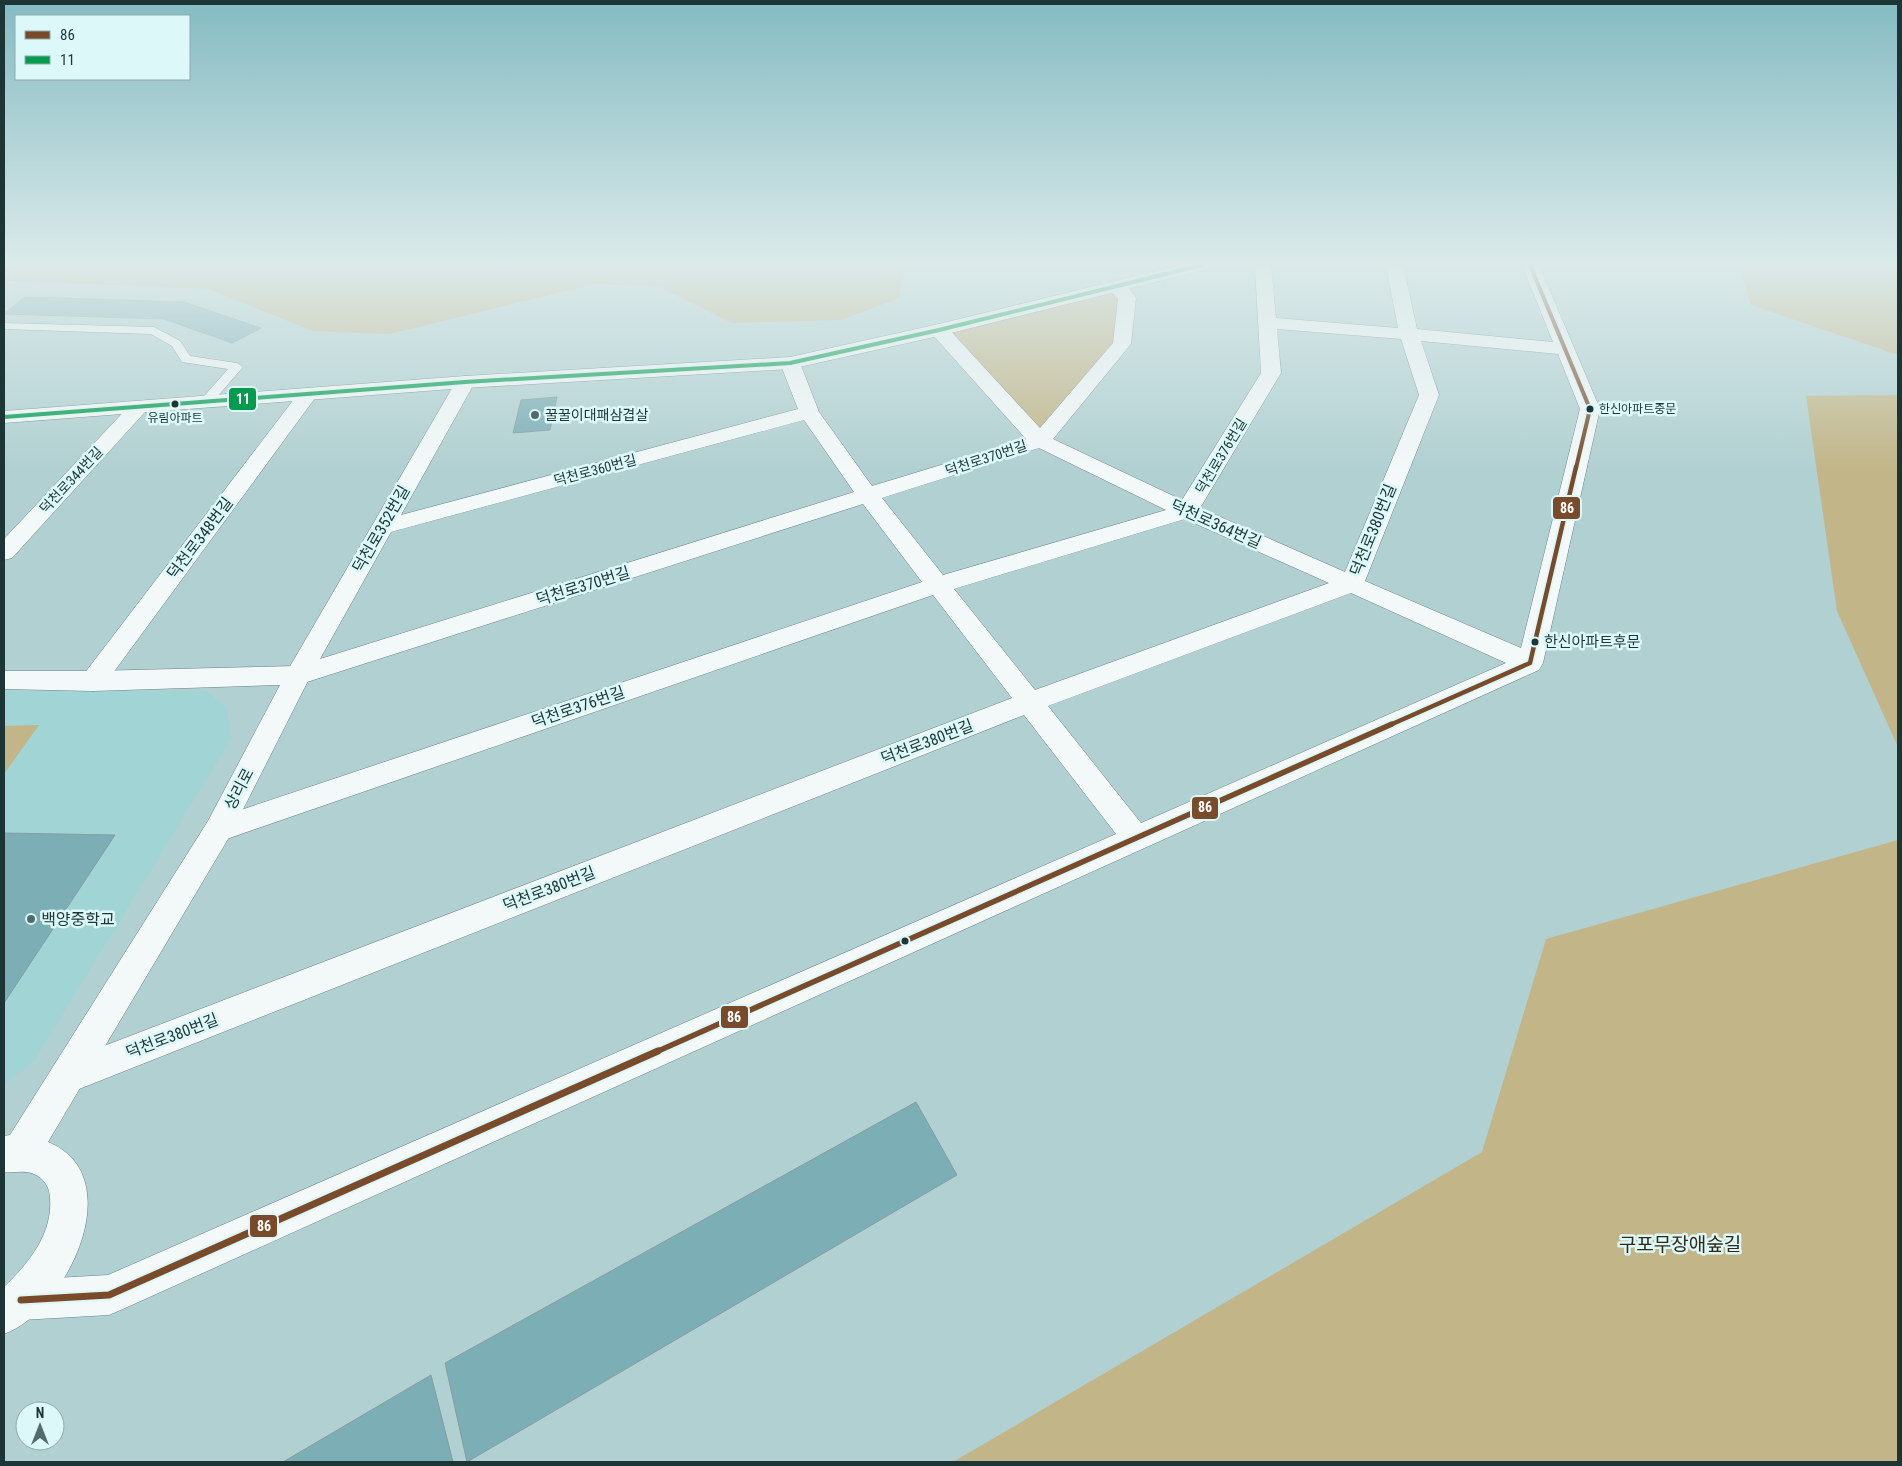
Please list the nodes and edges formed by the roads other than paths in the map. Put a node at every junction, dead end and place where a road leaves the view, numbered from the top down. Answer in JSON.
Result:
{"nodes":[{"id":1,"x":157,"y":333,"type":"edge"},
{"id":2,"x":925,"y":333,"type":"edge"},
{"id":3,"x":943,"y":333,"type":"edge"},
{"id":4,"x":1123,"y":333,"type":"edge"},
{"id":5,"x":1269,"y":333,"type":"edge"},
{"id":6,"x":1402,"y":333,"type":"edge"},
{"id":7,"x":1558,"y":333,"type":"edge"},
{"id":8,"x":1410,"y":334,"type":"junction"},
{"id":9,"x":1564,"y":349,"type":"junction"},
{"id":10,"x":790,"y":364,"type":"junction"},
{"id":11,"x":464,"y":382,"type":"junction"},
{"id":12,"x":308,"y":394,"type":"junction"},
{"id":13,"x":205,"y":402,"type":"junction"},
{"id":14,"x":138,"y":408,"type":"junction"},
{"id":15,"x":809,"y":412,"type":"junction"},
{"id":16,"x":4,"y":417,"type":"edge"},
{"id":17,"x":1040,"y":440,"type":"junction"},
{"id":18,"x":868,"y":496,"type":"junction"},
{"id":19,"x":1187,"y":511,"type":"junction"},
{"id":20,"x":382,"y":527,"type":"junction"},
{"id":21,"x":4,"y":553,"type":"edge"},
{"id":22,"x":1352,"y":584,"type":"junction"},
{"id":23,"x":938,"y":585,"type":"junction"},
{"id":24,"x":1530,"y":663,"type":"junction"},
{"id":25,"x":298,"y":675,"type":"junction"},
{"id":26,"x":4,"y":680,"type":"edge"},
{"id":27,"x":93,"y":682,"type":"junction"},
{"id":28,"x":1030,"y":702,"type":"junction"},
{"id":29,"x":218,"y":830,"type":"junction"},
{"id":30,"x":1136,"y":838,"type":"junction"},
{"id":31,"x":68,"y":1076,"type":"junction"},
{"id":32,"x":12,"y":1153,"type":"edge"},
{"id":33,"x":12,"y":1307,"type":"edge"}],
"edges":[{"from":1,"to":13,"type":"lane"},
{"from":2,"to":10,"type":"street"},
{"from":3,"to":17,"type":"street","name":"덕천로364번길"},
{"from":4,"to":17,"type":"street","name":"덕천로370번길"},
{"from":5,"to":19,"type":"street","name":"덕천로376번길"},
{"from":6,"to":8,"type":"street"},
{"from":7,"to":9,"type":"street"},
{"from":8,"to":9,"type":"street"},
{"from":8,"to":22,"type":"street","name":"덕천로380번길"},
{"from":9,"to":24,"type":"street"},
{"from":10,"to":11,"type":"street"},
{"from":10,"to":15,"type":"street"},
{"from":11,"to":12,"type":"street"},
{"from":11,"to":20,"type":"street","name":"덕천로352번길"},
{"from":12,"to":13,"type":"street"},
{"from":12,"to":27,"type":"street","name":"덕천로348번길"},
{"from":13,"to":14,"type":"street"},
{"from":14,"to":16,"type":"street"},
{"from":14,"to":21,"type":"street","name":"덕천로344번길"},
{"from":15,"to":18,"type":"street"},
{"from":15,"to":20,"type":"street","name":"덕천로360번길"},
{"from":17,"to":18,"type":"street","name":"덕천로370번길"},
{"from":17,"to":19,"type":"street","name":"덕천로364번길"},
{"from":18,"to":23,"type":"street"},
{"from":18,"to":25,"type":"street","name":"덕천로370번길"},
{"from":19,"to":22,"type":"street","name":"덕천로364번길"},
{"from":19,"to":23,"type":"street","name":"덕천로376번길"},
{"from":20,"to":25,"type":"street","name":"덕천로352번길"},
{"from":22,"to":24,"type":"street","name":"덕천로364번길"},
{"from":22,"to":28,"type":"street","name":"덕천로380번길"},
{"from":23,"to":28,"type":"street"},
{"from":23,"to":29,"type":"street","name":"덕천로376번길"},
{"from":24,"to":30,"type":"street"},
{"from":25,"to":27,"type":"street"},
{"from":25,"to":29,"type":"street","name":"상리로"},
{"from":26,"to":27,"type":"street"},
{"from":28,"to":30,"type":"street"},
{"from":28,"to":31,"type":"street","name":"덕천로380번길"},
{"from":29,"to":31,"type":"street","name":"상리로"},
{"from":30,"to":33,"type":"street"},
{"from":31,"to":32,"type":"street","name":"상리로"},
{"from":32,"to":33,"type":"street"}]}
